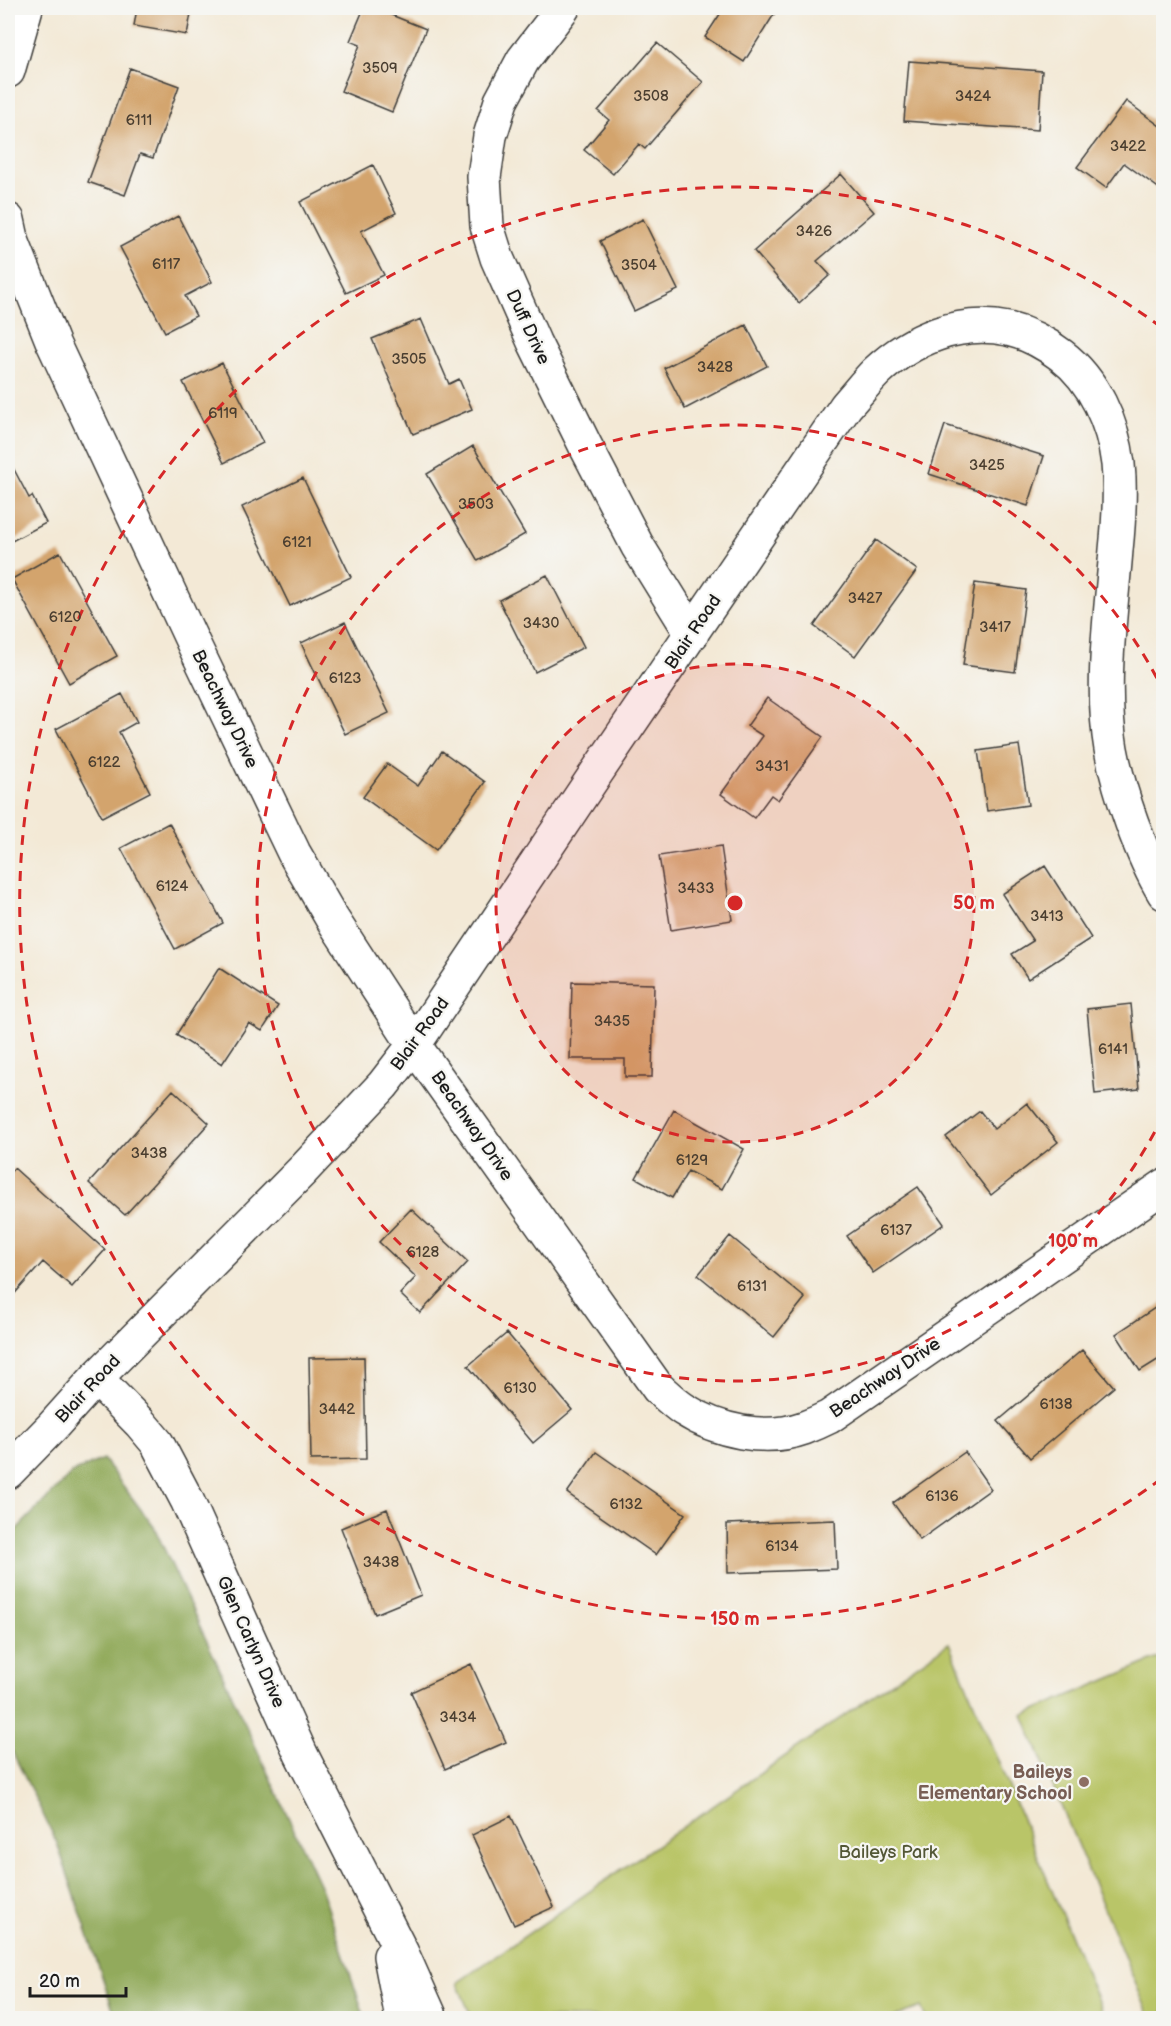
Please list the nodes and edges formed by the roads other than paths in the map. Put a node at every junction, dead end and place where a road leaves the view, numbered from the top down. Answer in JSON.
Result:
{"nodes":[{"id":1,"x":26,"y":8,"type":"edge"},
{"id":2,"x":563,"y":8,"type":"edge"},
{"id":3,"x":8,"y":71,"type":"edge"},
{"id":4,"x":9,"y":235,"type":"edge"},
{"id":5,"x":692,"y":634,"type":"junction"},
{"id":6,"x":1164,"y":893,"type":"edge"},
{"id":7,"x":414,"y":1045,"type":"junction"},
{"id":8,"x":1164,"y":1186,"type":"edge"},
{"id":9,"x":96,"y":1378,"type":"junction"},
{"id":10,"x":8,"y":1472,"type":"edge"},
{"id":11,"x":384,"y":1922,"type":"junction"},
{"id":12,"x":402,"y":2019,"type":"edge"},
{"id":13,"x":431,"y":2019,"type":"edge"}],
"edges":[{"from":1,"to":3,"type":"street"},
{"from":2,"to":5,"type":"street","name":"Duff Drive"},
{"from":4,"to":7,"type":"street","name":"Beachway Drive"},
{"from":5,"to":6,"type":"street","name":"Blair Road"},
{"from":5,"to":7,"type":"street","name":"Blair Road"},
{"from":7,"to":8,"type":"street","name":"Beachway Drive"},
{"from":7,"to":9,"type":"street","name":"Blair Road"},
{"from":9,"to":10,"type":"street","name":"Blair Road"},
{"from":9,"to":11,"type":"street","name":"Glen Carlyn Drive"},
{"from":11,"to":12,"type":"street","name":"Glen Carlyn Drive"},
{"from":11,"to":13,"type":"street","name":"Glen Carlyn Drive"}]}
